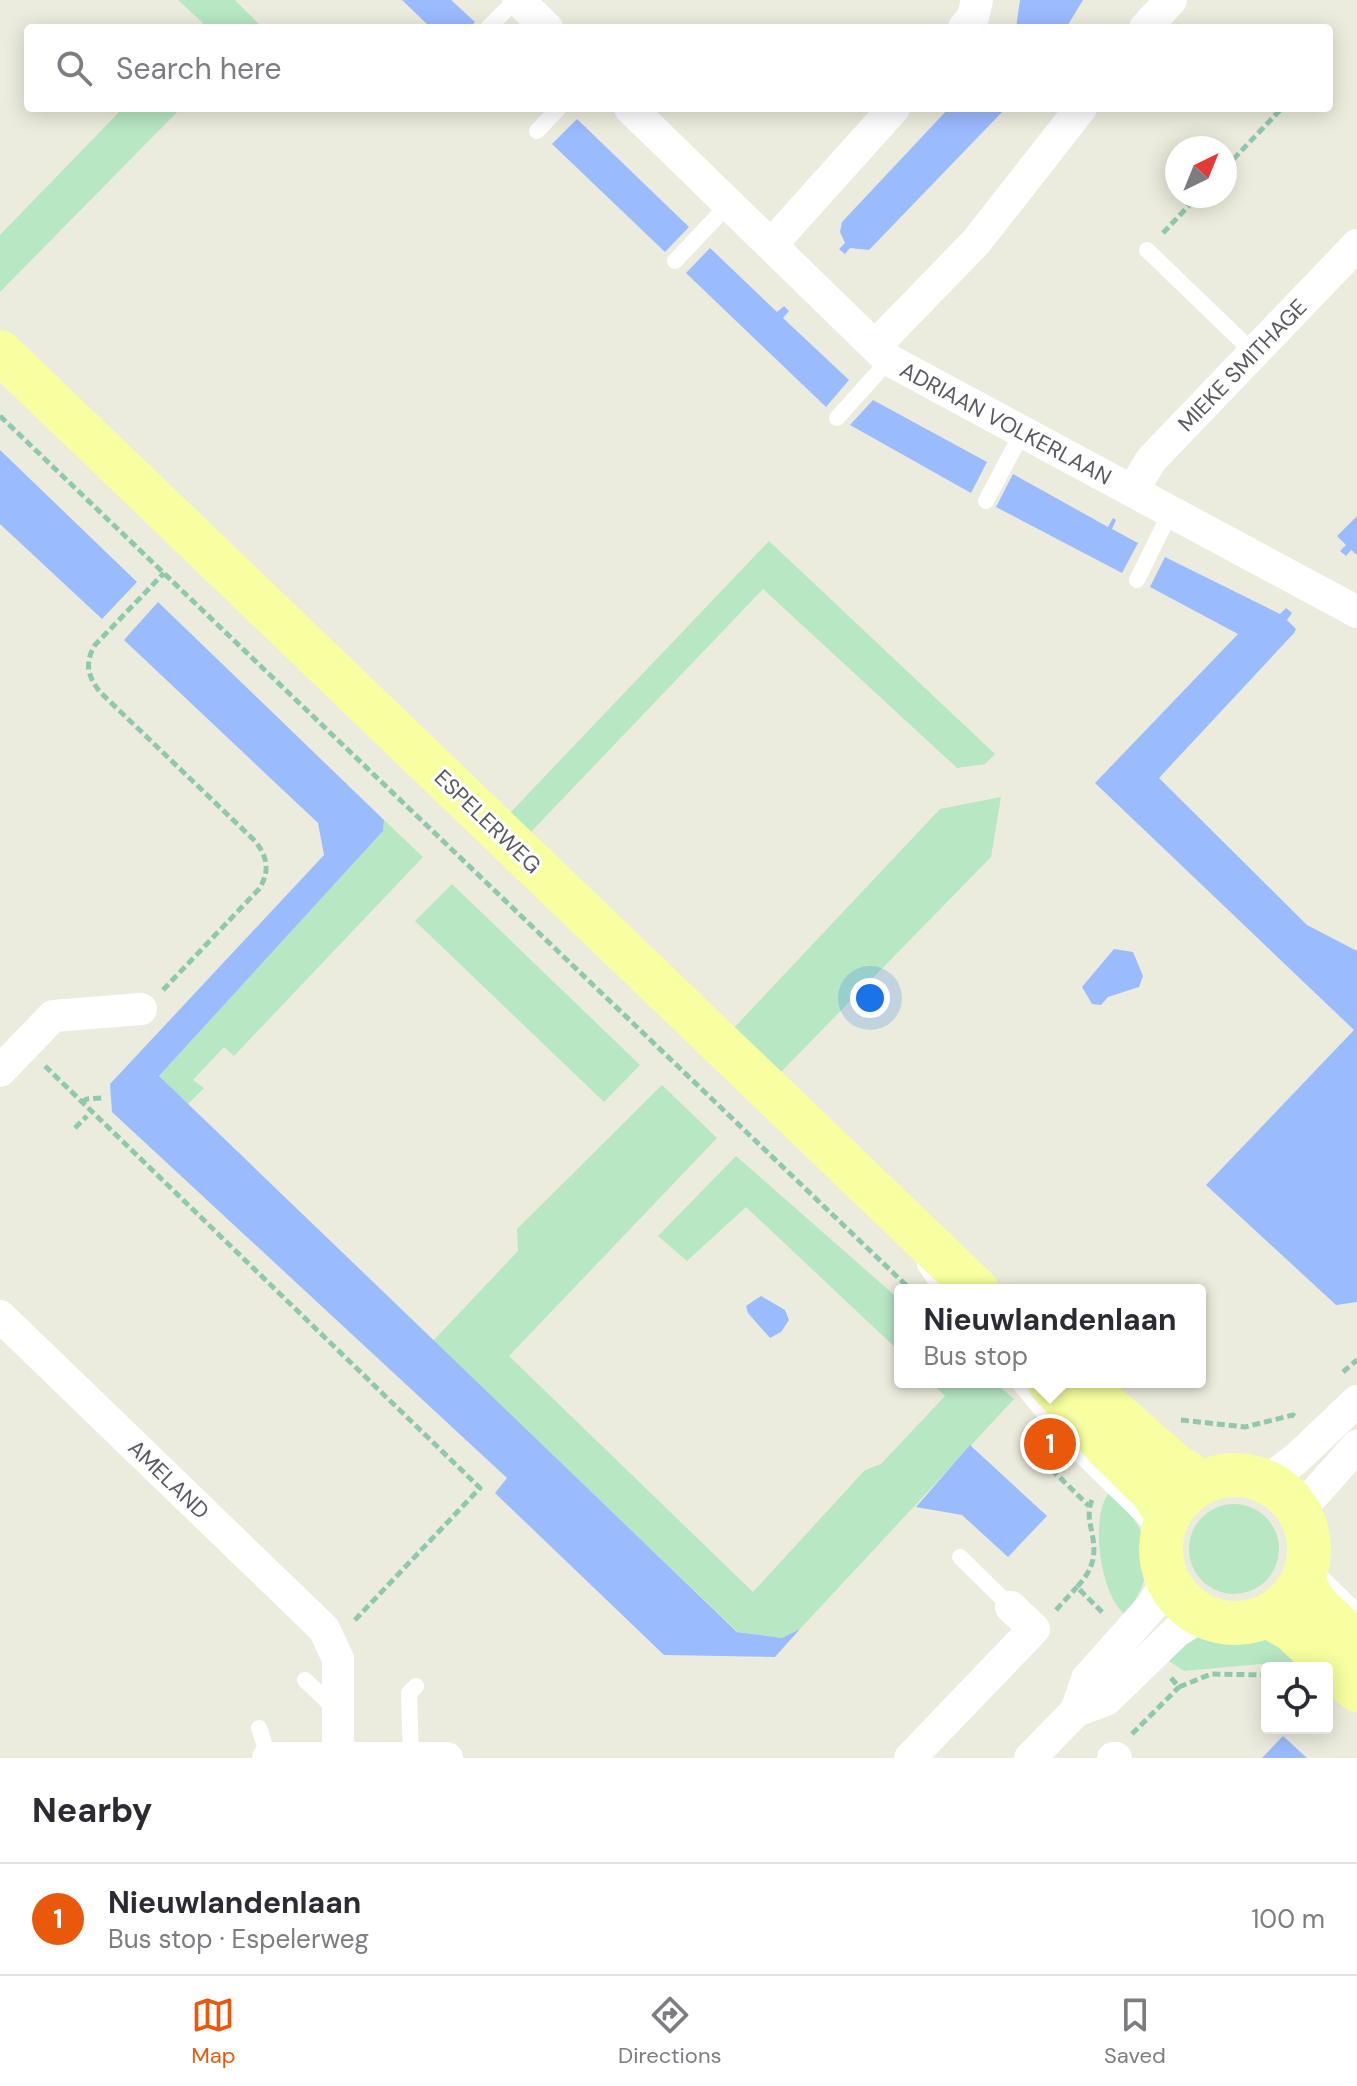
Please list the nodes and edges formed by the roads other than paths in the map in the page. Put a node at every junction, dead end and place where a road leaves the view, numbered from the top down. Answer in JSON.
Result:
{"nodes":[{"id":1,"x":517,"y":0,"type":"edge"},
{"id":2,"x":977,"y":0,"type":"edge"},
{"id":3,"x":1171,"y":0,"type":"edge"},
{"id":4,"x":492,"y":24,"type":"edge"},
{"id":5,"x":543,"y":24,"type":"edge"},
{"id":6,"x":967,"y":24,"type":"edge"},
{"id":7,"x":1149,"y":24,"type":"edge"},
{"id":8,"x":555,"y":112,"type":"edge"},
{"id":9,"x":634,"y":112,"type":"edge"},
{"id":10,"x":890,"y":112,"type":"edge"},
{"id":11,"x":1078,"y":112,"type":"edge"},
{"id":12,"x":537,"y":131,"type":"dead end"},
{"id":13,"x":729,"y":204,"type":"junction"},
{"id":14,"x":1152,"y":244,"type":"road end"},
{"id":15,"x":771,"y":245,"type":"junction"},
{"id":16,"x":1357,"y":245,"type":"edge"},
{"id":17,"x":675,"y":261,"type":"dead end"},
{"id":18,"x":0,"y":352,"type":"edge"},
{"id":19,"x":882,"y":353,"type":"junction"},
{"id":20,"x":1254,"y":353,"type":"junction"},
{"id":21,"x":0,"y":376,"type":"edge"},
{"id":22,"x":837,"y":418,"type":"dead end"},
{"id":23,"x":1022,"y":433,"type":"junction"},
{"id":24,"x":1133,"y":490,"type":"junction"},
{"id":25,"x":986,"y":501,"type":"dead end"},
{"id":26,"x":1171,"y":511,"type":"junction"},
{"id":27,"x":1137,"y":580,"type":"dead end"},
{"id":28,"x":1357,"y":612,"type":"edge"},
{"id":29,"x":141,"y":1009,"type":"road end"},
{"id":30,"x":0,"y":1071,"type":"edge"},
{"id":31,"x":925,"y":1280,"type":"edge"},
{"id":32,"x":971,"y":1284,"type":"edge"},
{"id":33,"x":0,"y":1316,"type":"edge"},
{"id":34,"x":1023,"y":1388,"type":"edge"},
{"id":35,"x":1054,"y":1388,"type":"edge"},
{"id":36,"x":1087,"y":1388,"type":"edge"},
{"id":37,"x":1357,"y":1401,"type":"edge"},
{"id":38,"x":1357,"y":1446,"type":"edge"},
{"id":39,"x":1266,"y":1481,"type":"junction"},
{"id":40,"x":1202,"y":1482,"type":"junction"},
{"id":41,"x":1301,"y":1516,"type":"junction"},
{"id":42,"x":1165,"y":1526,"type":"junction"},
{"id":43,"x":960,"y":1557,"type":"dead end"},
{"id":44,"x":1305,"y":1572,"type":"junction"},
{"id":45,"x":1168,"y":1580,"type":"junction"},
{"id":46,"x":1011,"y":1607,"type":"joint"},
{"id":47,"x":1357,"y":1612,"type":"edge"},
{"id":48,"x":1202,"y":1615,"type":"junction"},
{"id":49,"x":1267,"y":1616,"type":"junction"},
{"id":50,"x":1357,"y":1644,"type":"edge"},
{"id":51,"x":305,"y":1680,"type":"dead end"},
{"id":52,"x":416,"y":1686,"type":"dead end"},
{"id":53,"x":1357,"y":1690,"type":"edge"},
{"id":54,"x":339,"y":1701,"type":"junction"},
{"id":55,"x":1076,"y":1711,"type":"junction"},
{"id":56,"x":265,"y":1748,"type":"edge"},
{"id":57,"x":338,"y":1757,"type":"edge"},
{"id":58,"x":411,"y":1758,"type":"edge"},
{"id":59,"x":447,"y":1758,"type":"edge"},
{"id":60,"x":910,"y":1758,"type":"edge"},
{"id":61,"x":1030,"y":1758,"type":"edge"}],
"edges":[{"from":1,"to":4,"type":"lane"},
{"from":1,"to":5,"type":"street"},
{"from":2,"to":6,"type":"street"},
{"from":3,"to":7,"type":"street"},
{"from":8,"to":12,"type":"lane"},
{"from":9,"to":13,"type":"street","name":"ADRIAAN VOLKERLAAN"},
{"from":10,"to":15,"type":"street"},
{"from":11,"to":19,"type":"street"},
{"from":13,"to":15,"type":"street","name":"ADRIAAN VOLKERLAAN"},
{"from":13,"to":17,"type":"lane"},
{"from":14,"to":20,"type":"lane"},
{"from":15,"to":19,"type":"street","name":"ADRIAAN VOLKERLAAN"},
{"from":16,"to":20,"type":"street","name":"MIEKE SMITHAGE"},
{"from":18,"to":32,"type":"main road","name":"ESPELERWEG"},
{"from":19,"to":22,"type":"lane"},
{"from":19,"to":23,"type":"street","name":"ADRIAAN VOLKERLAAN"},
{"from":20,"to":24,"type":"street","name":"MIEKE SMITHAGE"},
{"from":21,"to":31,"type":"main road","name":"ESPELERWEG"},
{"from":23,"to":24,"type":"street","name":"ADRIAAN VOLKERLAAN"},
{"from":23,"to":25,"type":"lane"},
{"from":24,"to":26,"type":"street","name":"ADRIAAN VOLKERLAAN"},
{"from":26,"to":27,"type":"lane"},
{"from":26,"to":28,"type":"street","name":"ADRIAAN VOLKERLAAN"},
{"from":29,"to":30,"type":"street"},
{"from":33,"to":54,"type":"street","name":"AMELAND"},
{"from":34,"to":42,"type":"lane"},
{"from":35,"to":42,"type":"main road"},
{"from":36,"to":40,"type":"main road"},
{"from":37,"to":39,"type":"street"},
{"from":38,"to":41,"type":"street"},
{"from":39,"to":40,"type":"main road"},
{"from":39,"to":41,"type":"main road"},
{"from":40,"to":42,"type":"main road"},
{"from":41,"to":44,"type":"main road"},
{"from":42,"to":45,"type":"main road"},
{"from":43,"to":46,"type":"lane"},
{"from":44,"to":47,"type":"lane"},
{"from":44,"to":49,"type":"main road"},
{"from":44,"to":50,"type":"main road"},
{"from":45,"to":48,"type":"main road"},
{"from":45,"to":55,"type":"street"},
{"from":46,"to":60,"type":"street"},
{"from":48,"to":49,"type":"main road"},
{"from":48,"to":55,"type":"street"},
{"from":49,"to":53,"type":"main road"},
{"from":51,"to":54,"type":"lane"},
{"from":52,"to":58,"type":"lane"},
{"from":54,"to":57,"type":"street"},
{"from":55,"to":61,"type":"street"},
{"from":56,"to":57,"type":"street"},
{"from":57,"to":58,"type":"street"},
{"from":58,"to":59,"type":"street"}]}
